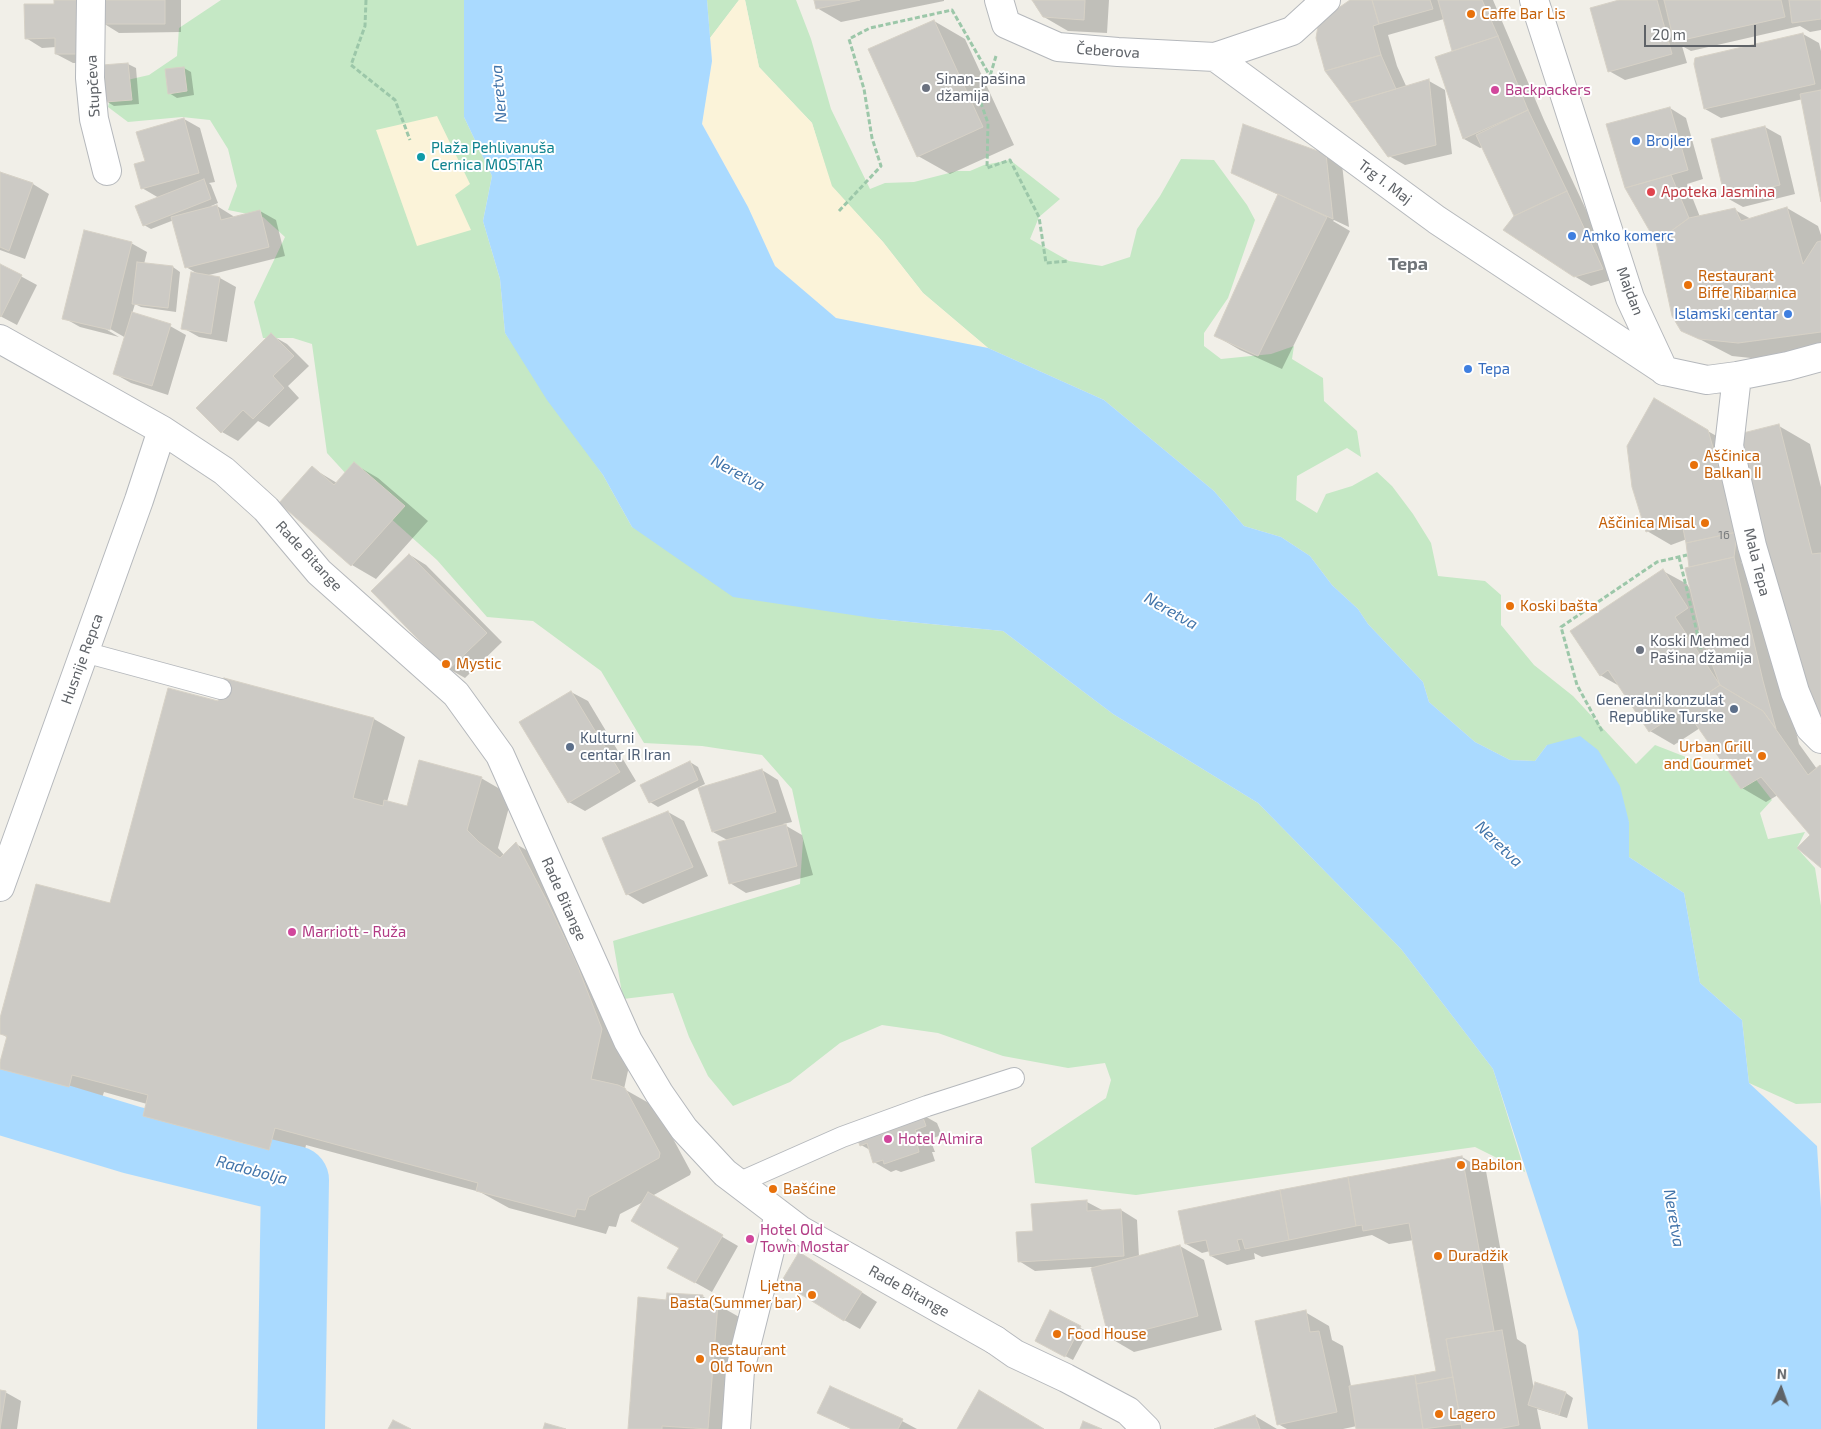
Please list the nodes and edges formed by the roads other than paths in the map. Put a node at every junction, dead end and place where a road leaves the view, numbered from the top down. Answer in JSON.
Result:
{"nodes":[{"id":1,"x":91,"y":0,"type":"edge"},
{"id":2,"x":1326,"y":0,"type":"edge"},
{"id":3,"x":1534,"y":0,"type":"edge"},
{"id":4,"x":1003,"y":12,"type":"edge"},
{"id":5,"x":1215,"y":57,"type":"junction"},
{"id":6,"x":107,"y":171,"type":"dead end"},
{"id":7,"x":0,"y":339,"type":"edge"},
{"id":8,"x":1821,"y":357,"type":"edge"},
{"id":9,"x":1664,"y":371,"type":"junction"},
{"id":10,"x":1737,"y":376,"type":"junction"},
{"id":11,"x":162,"y":430,"type":"junction"},
{"id":12,"x":84,"y":652,"type":"junction"},
{"id":13,"x":221,"y":689,"type":"dead end"},
{"id":14,"x":1821,"y":739,"type":"edge"},
{"id":15,"x":0,"y":887,"type":"edge"},
{"id":16,"x":1014,"y":1078,"type":"dead end"},
{"id":17,"x":738,"y":1183,"type":"junction"},
{"id":18,"x":778,"y":1214,"type":"junction"},
{"id":19,"x":736,"y":1429,"type":"edge"},
{"id":20,"x":1146,"y":1429,"type":"edge"}],
"edges":[{"from":1,"to":6,"type":"street","name":"Stupčeva"},
{"from":2,"to":5,"type":"street"},
{"from":3,"to":9,"type":"street","name":"Majdan"},
{"from":4,"to":5,"type":"street","name":"Čeberova"},
{"from":5,"to":9,"type":"street","name":"Trg 1. Maj"},
{"from":7,"to":11,"type":"street","name":"Rade Bitange"},
{"from":8,"to":10,"type":"street"},
{"from":9,"to":10,"type":"street"},
{"from":10,"to":14,"type":"street","name":"Mala Tepa"},
{"from":11,"to":12,"type":"street","name":"Husnije Repca"},
{"from":11,"to":17,"type":"street","name":"Rade Bitange"},
{"from":12,"to":13,"type":"lane"},
{"from":12,"to":15,"type":"street","name":"Husnije Repca"},
{"from":16,"to":17,"type":"lane"},
{"from":17,"to":18,"type":"street","name":"Rade Bitange"},
{"from":18,"to":19,"type":"street"},
{"from":18,"to":20,"type":"street","name":"Rade Bitange"}]}
